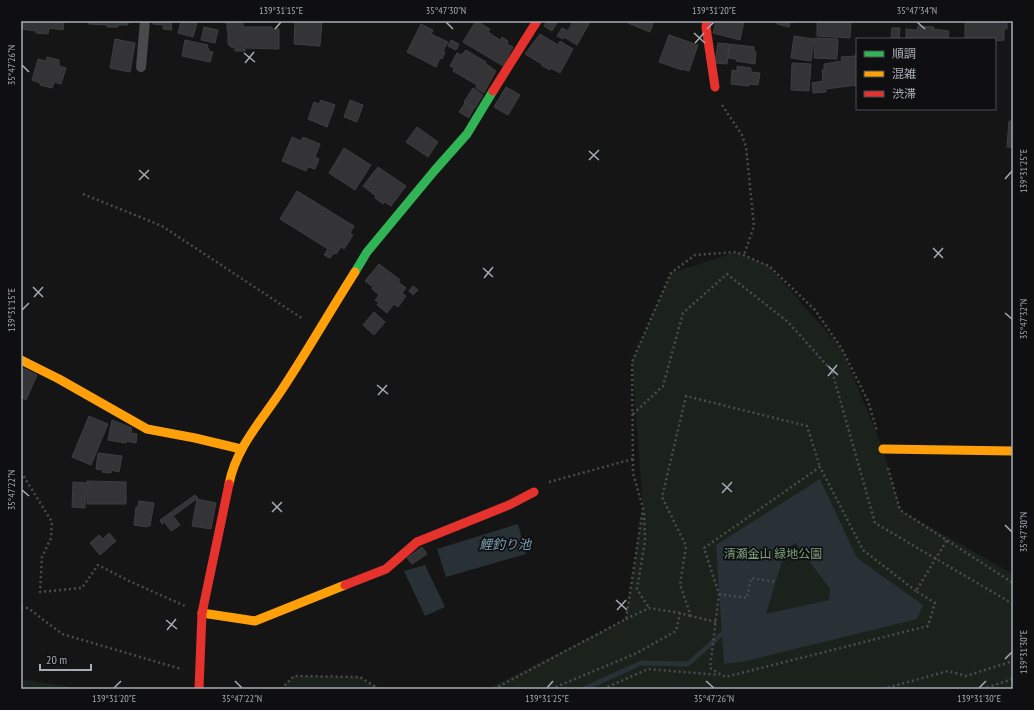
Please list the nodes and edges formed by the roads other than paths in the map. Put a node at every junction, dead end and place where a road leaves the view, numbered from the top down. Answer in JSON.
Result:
{"nodes":[{"id":1,"x":145,"y":21,"type":"edge"},
{"id":2,"x":537,"y":21,"type":"edge"},
{"id":3,"x":707,"y":21,"type":"edge"},
{"id":4,"x":141,"y":67,"type":"dead end"},
{"id":5,"x":716,"y":86,"type":"road end"},
{"id":6,"x":21,"y":360,"type":"edge"},
{"id":7,"x":241,"y":449,"type":"junction"},
{"id":8,"x":883,"y":449,"type":"road end"},
{"id":9,"x":1013,"y":451,"type":"edge"},
{"id":10,"x":534,"y":492,"type":"road end"},
{"id":11,"x":202,"y":613,"type":"junction"},
{"id":12,"x":199,"y":689,"type":"edge"}],
"edges":[{"from":1,"to":4,"type":"lane"},
{"from":2,"to":7,"type":"street"},
{"from":3,"to":5,"type":"street"},
{"from":6,"to":7,"type":"street"},
{"from":7,"to":11,"type":"street"},
{"from":8,"to":9,"type":"street"},
{"from":10,"to":11,"type":"street"},
{"from":11,"to":12,"type":"street"}]}
